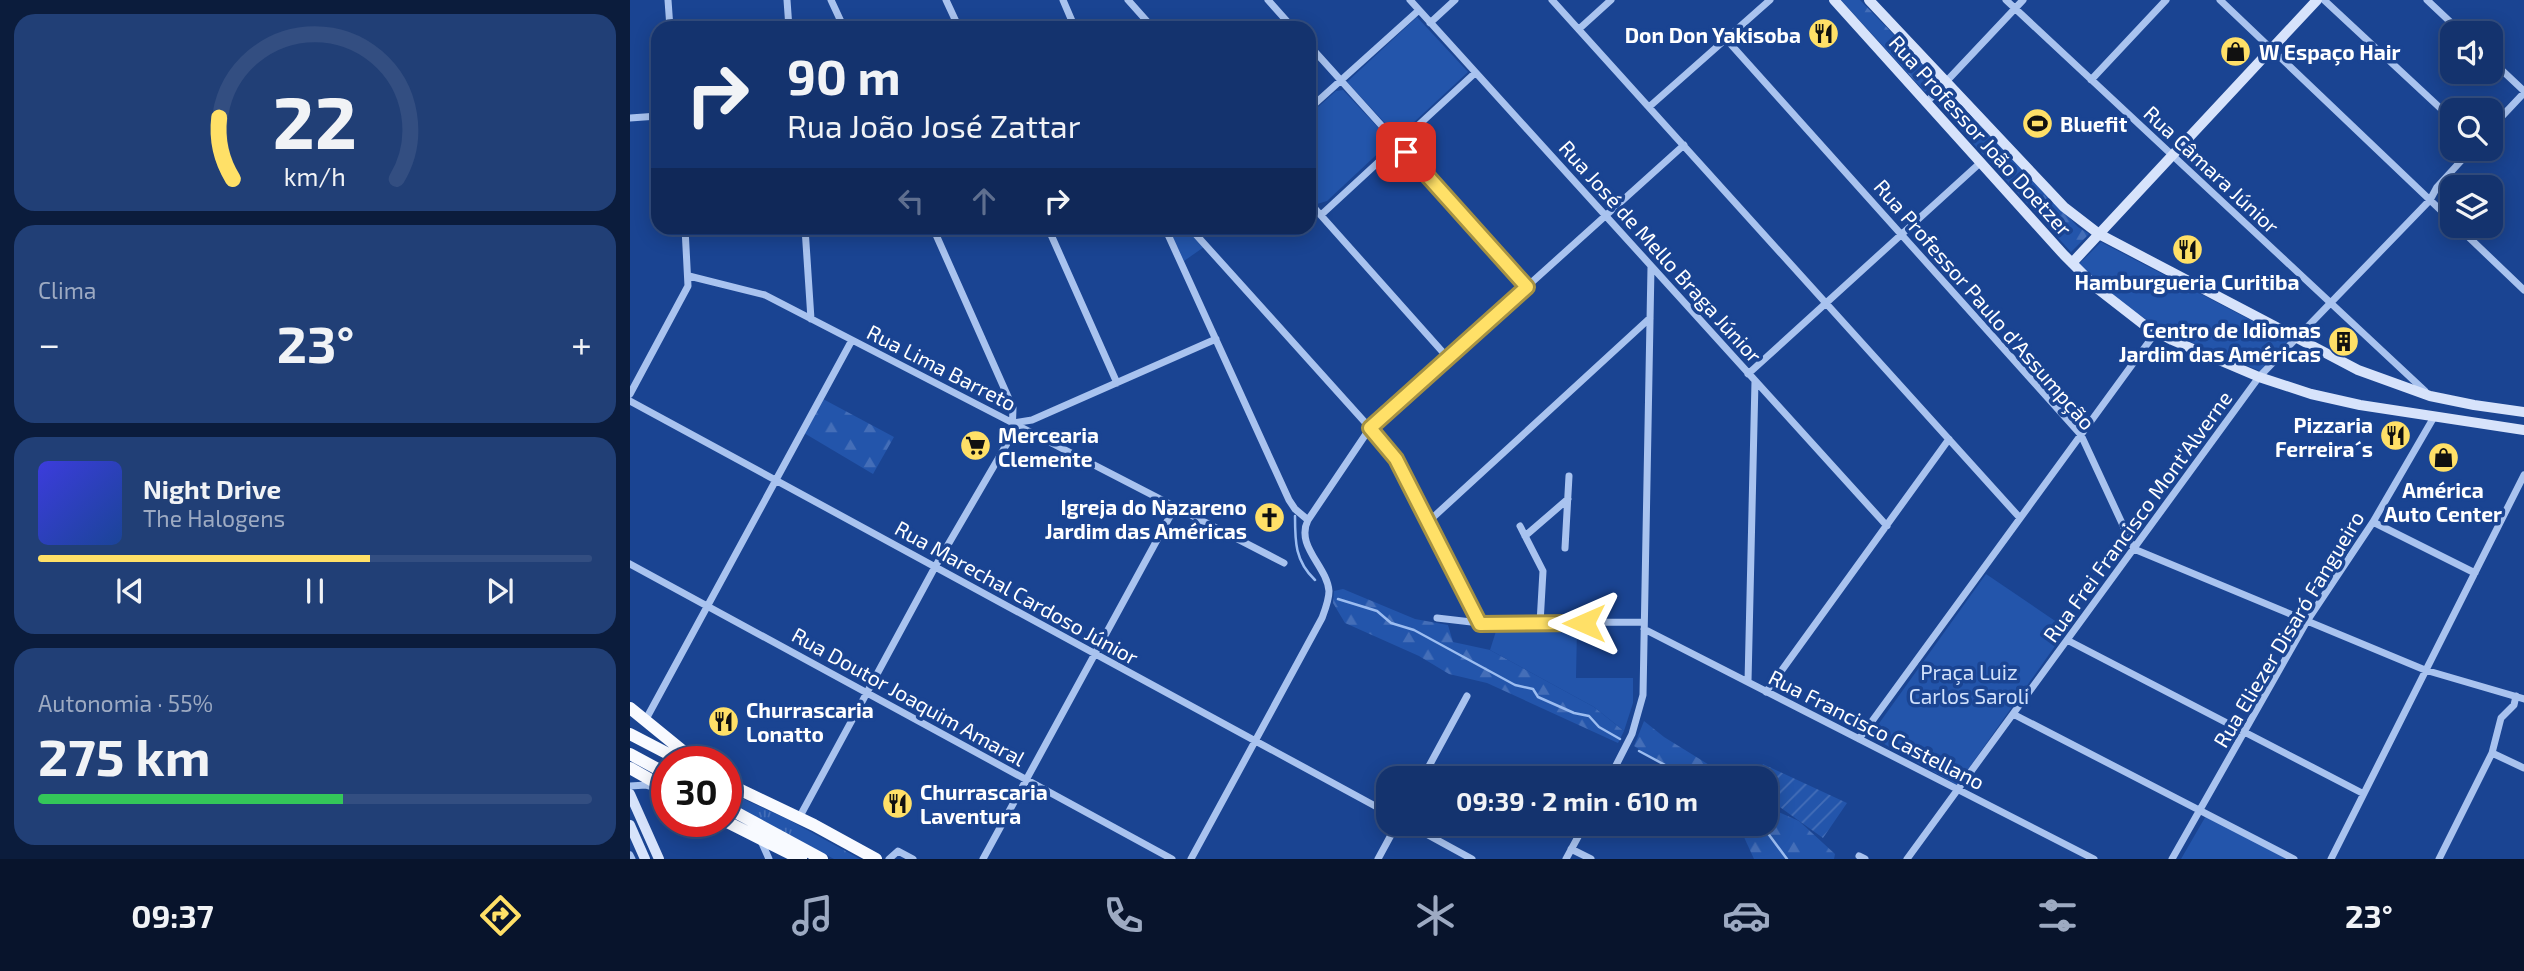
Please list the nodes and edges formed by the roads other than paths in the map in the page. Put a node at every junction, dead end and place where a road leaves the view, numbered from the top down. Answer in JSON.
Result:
{"nodes":[{"id":1,"x":668,"y":0,"type":"edge"},
{"id":2,"x":787,"y":0,"type":"edge"},
{"id":3,"x":831,"y":0,"type":"edge"},
{"id":4,"x":946,"y":0,"type":"edge"},
{"id":5,"x":1063,"y":0,"type":"edge"},
{"id":6,"x":1128,"y":0,"type":"edge"},
{"id":7,"x":1268,"y":0,"type":"edge"},
{"id":8,"x":1410,"y":0,"type":"edge"},
{"id":9,"x":1455,"y":0,"type":"edge"},
{"id":10,"x":1552,"y":0,"type":"edge"},
{"id":11,"x":1611,"y":0,"type":"edge"},
{"id":12,"x":1770,"y":0,"type":"edge"},
{"id":13,"x":1834,"y":0,"type":"edge"},
{"id":14,"x":1869,"y":0,"type":"edge"},
{"id":15,"x":2006,"y":0,"type":"edge"},
{"id":16,"x":2023,"y":0,"type":"edge"},
{"id":17,"x":2166,"y":0,"type":"edge"},
{"id":18,"x":2220,"y":0,"type":"edge"},
{"id":19,"x":2317,"y":0,"type":"edge"},
{"id":20,"x":2324,"y":0,"type":"edge"},
{"id":21,"x":2427,"y":0,"type":"edge"},
{"id":22,"x":2015,"y":8,"type":"junction"},
{"id":23,"x":1419,"y":10,"type":"junction"},
{"id":24,"x":670,"y":21,"type":"edge"},
{"id":25,"x":788,"y":21,"type":"edge"},
{"id":26,"x":841,"y":21,"type":"edge"},
{"id":27,"x":956,"y":21,"type":"edge"},
{"id":28,"x":1071,"y":21,"type":"edge"},
{"id":29,"x":1147,"y":21,"type":"edge"},
{"id":30,"x":1287,"y":21,"type":"edge"},
{"id":31,"x":2449,"y":21,"type":"edge"},
{"id":32,"x":1430,"y":23,"type":"junction"},
{"id":33,"x":1579,"y":29,"type":"junction"},
{"id":34,"x":1726,"y":39,"type":"junction"},
{"id":35,"x":2272,"y":49,"type":"junction"},
{"id":36,"x":1316,"y":53,"type":"edge"},
{"id":37,"x":2503,"y":72,"type":"edge"},
{"id":38,"x":1475,"y":73,"type":"junction"},
{"id":39,"x":2091,"y":80,"type":"junction"},
{"id":40,"x":1341,"y":81,"type":"junction"},
{"id":41,"x":1945,"y":82,"type":"junction"},
{"id":42,"x":2524,"y":92,"type":"edge"},
{"id":43,"x":1316,"y":103,"type":"edge"},
{"id":44,"x":1926,"y":103,"type":"junction"},
{"id":45,"x":1649,"y":107,"type":"junction"},
{"id":46,"x":2440,"y":108,"type":"edge"},
{"id":47,"x":2503,"y":115,"type":"edge"},
{"id":48,"x":651,"y":116,"type":"edge"},
{"id":49,"x":630,"y":118,"type":"edge"},
{"id":50,"x":1398,"y":144,"type":"junction"},
{"id":51,"x":1684,"y":145,"type":"junction"},
{"id":52,"x":2172,"y":156,"type":"junction"},
{"id":53,"x":2461,"y":161,"type":"edge"},
{"id":54,"x":1980,"y":163,"type":"junction"},
{"id":55,"x":2430,"y":200,"type":"junction"},
{"id":56,"x":2440,"y":209,"type":"edge"},
{"id":57,"x":1316,"y":210,"type":"edge"},
{"id":58,"x":1321,"y":215,"type":"junction"},
{"id":59,"x":1605,"y":216,"type":"junction"},
{"id":60,"x":1901,"y":234,"type":"junction"},
{"id":61,"x":2099,"y":234,"type":"junction"},
{"id":62,"x":686,"y":235,"type":"edge"},
{"id":63,"x":805,"y":235,"type":"edge"},
{"id":64,"x":936,"y":235,"type":"edge"},
{"id":65,"x":1051,"y":235,"type":"edge"},
{"id":66,"x":1168,"y":235,"type":"edge"},
{"id":67,"x":1200,"y":235,"type":"edge"},
{"id":68,"x":2470,"y":238,"type":"edge"},
{"id":69,"x":2072,"y":263,"type":"junction"},
{"id":70,"x":1651,"y":267,"type":"junction"},
{"id":71,"x":689,"y":276,"type":"junction"},
{"id":72,"x":1527,"y":287,"type":"junction"},
{"id":73,"x":2524,"y":289,"type":"edge"},
{"id":74,"x":1826,"y":303,"type":"junction"},
{"id":75,"x":2330,"y":304,"type":"junction"},
{"id":76,"x":1650,"y":318,"type":"junction"},
{"id":77,"x":811,"y":319,"type":"junction"},
{"id":78,"x":2156,"y":332,"type":"junction"},
{"id":79,"x":1216,"y":339,"type":"junction"},
{"id":80,"x":2296,"y":339,"type":"junction"},
{"id":81,"x":852,"y":340,"type":"junction"},
{"id":82,"x":1448,"y":358,"type":"junction"},
{"id":83,"x":2395,"y":364,"type":"junction"},
{"id":84,"x":1748,"y":374,"type":"junction"},
{"id":85,"x":2259,"y":377,"type":"junction"},
{"id":86,"x":1755,"y":381,"type":"junction"},
{"id":87,"x":2383,"y":381,"type":"junction"},
{"id":88,"x":1117,"y":383,"type":"junction"},
{"id":89,"x":630,"y":394,"type":"edge"},
{"id":90,"x":2430,"y":396,"type":"junction"},
{"id":91,"x":630,"y":401,"type":"edge"},
{"id":92,"x":2524,"y":412,"type":"edge"},
{"id":93,"x":2434,"y":417,"type":"junction"},
{"id":94,"x":1012,"y":423,"type":"junction"},
{"id":95,"x":1370,"y":428,"type":"junction"},
{"id":96,"x":2524,"y":430,"type":"edge"},
{"id":97,"x":2081,"y":435,"type":"junction"},
{"id":98,"x":1949,"y":439,"type":"junction"},
{"id":99,"x":2524,"y":475,"type":"edge"},
{"id":100,"x":1569,"y":476,"type":"dead end"},
{"id":101,"x":776,"y":480,"type":"junction"},
{"id":102,"x":1568,"y":499,"type":"junction"},
{"id":103,"x":1175,"y":507,"type":"junction"},
{"id":104,"x":2020,"y":518,"type":"junction"},
{"id":105,"x":1308,"y":520,"type":"junction"},
{"id":106,"x":1428,"y":522,"type":"junction"},
{"id":107,"x":2373,"y":522,"type":"junction"},
{"id":108,"x":1520,"y":526,"type":"dead end"},
{"id":109,"x":1886,"y":526,"type":"junction"},
{"id":110,"x":1525,"y":536,"type":"junction"},
{"id":111,"x":1565,"y":548,"type":"dead end"},
{"id":112,"x":2134,"y":549,"type":"junction"},
{"id":113,"x":1284,"y":563,"type":"dead end"},
{"id":114,"x":630,"y":564,"type":"edge"},
{"id":115,"x":934,"y":567,"type":"junction"},
{"id":116,"x":2475,"y":573,"type":"junction"},
{"id":117,"x":707,"y":606,"type":"junction"},
{"id":118,"x":1437,"y":618,"type":"dead end"},
{"id":119,"x":2307,"y":621,"type":"junction"},
{"id":120,"x":1540,"y":623,"type":"junction"},
{"id":121,"x":1480,"y":624,"type":"junction"},
{"id":122,"x":1644,"y":626,"type":"junction"},
{"id":123,"x":2067,"y":640,"type":"junction"},
{"id":124,"x":1095,"y":654,"type":"junction"},
{"id":125,"x":2425,"y":670,"type":"junction"},
{"id":126,"x":1748,"y":682,"type":"junction"},
{"id":127,"x":1766,"y":692,"type":"junction"},
{"id":128,"x":866,"y":693,"type":"junction"},
{"id":129,"x":1467,"y":696,"type":"dead end"},
{"id":130,"x":2520,"y":698,"type":"edge"},
{"id":131,"x":630,"y":708,"type":"edge"},
{"id":132,"x":2013,"y":714,"type":"junction"},
{"id":133,"x":645,"y":721,"type":"junction"},
{"id":134,"x":2244,"y":732,"type":"junction"},
{"id":135,"x":630,"y":734,"type":"edge"},
{"id":136,"x":1859,"y":739,"type":"junction"},
{"id":137,"x":1255,"y":741,"type":"junction"},
{"id":138,"x":653,"y":746,"type":"edge"},
{"id":139,"x":676,"y":746,"type":"edge"},
{"id":140,"x":2492,"y":753,"type":"junction"},
{"id":141,"x":630,"y":754,"type":"edge"},
{"id":142,"x":651,"y":765,"type":"edge"},
{"id":143,"x":1429,"y":766,"type":"edge"},
{"id":144,"x":1616,"y":766,"type":"edge"},
{"id":145,"x":630,"y":768,"type":"edge"},
{"id":146,"x":2524,"y":768,"type":"edge"},
{"id":147,"x":651,"y":780,"type":"edge"},
{"id":148,"x":1027,"y":780,"type":"junction"},
{"id":149,"x":630,"y":786,"type":"edge"},
{"id":150,"x":651,"y":786,"type":"edge"},
{"id":151,"x":1958,"y":790,"type":"junction"},
{"id":152,"x":742,"y":791,"type":"edge"},
{"id":153,"x":2362,"y":793,"type":"junction"},
{"id":154,"x":630,"y":794,"type":"edge"},
{"id":155,"x":1376,"y":807,"type":"edge"},
{"id":156,"x":2199,"y":809,"type":"junction"},
{"id":157,"x":742,"y":816,"type":"edge"},
{"id":158,"x":799,"y":818,"type":"junction"},
{"id":159,"x":630,"y":825,"type":"edge"},
{"id":160,"x":742,"y":830,"type":"edge"},
{"id":161,"x":1390,"y":836,"type":"edge"},
{"id":162,"x":1430,"y":836,"type":"edge"},
{"id":163,"x":1579,"y":836,"type":"edge"},
{"id":164,"x":758,"y":838,"type":"junction"},
{"id":165,"x":1572,"y":849,"type":"junction"},
{"id":166,"x":796,"y":857,"type":"edge"},
{"id":167,"x":658,"y":858,"type":"edge"},
{"id":168,"x":645,"y":859,"type":"edge"},
{"id":169,"x":769,"y":859,"type":"edge"},
{"id":170,"x":778,"y":859,"type":"edge"},
{"id":171,"x":822,"y":859,"type":"edge"},
{"id":172,"x":876,"y":859,"type":"edge"},
{"id":173,"x":889,"y":859,"type":"edge"},
{"id":174,"x":913,"y":859,"type":"edge"},
{"id":175,"x":984,"y":859,"type":"edge"},
{"id":176,"x":1172,"y":859,"type":"edge"},
{"id":177,"x":1191,"y":859,"type":"edge"},
{"id":178,"x":1378,"y":859,"type":"edge"},
{"id":179,"x":1472,"y":859,"type":"edge"},
{"id":180,"x":1566,"y":859,"type":"edge"},
{"id":181,"x":1591,"y":859,"type":"edge"},
{"id":182,"x":1907,"y":859,"type":"edge"},
{"id":183,"x":2094,"y":859,"type":"edge"},
{"id":184,"x":2172,"y":859,"type":"edge"},
{"id":185,"x":2294,"y":859,"type":"edge"},
{"id":186,"x":2331,"y":859,"type":"edge"},
{"id":187,"x":2439,"y":859,"type":"edge"}],
"edges":[{"from":1,"to":24,"type":"street"},
{"from":2,"to":25,"type":"street"},
{"from":3,"to":26,"type":"street"},
{"from":4,"to":27,"type":"street"},
{"from":5,"to":28,"type":"street"},
{"from":6,"to":29,"type":"street"},
{"from":7,"to":30,"type":"street"},
{"from":8,"to":23,"type":"street","name":"Rua José de Mello Braga Júnior"},
{"from":9,"to":32,"type":"street"},
{"from":10,"to":33,"type":"street"},
{"from":11,"to":33,"type":"street"},
{"from":12,"to":34,"type":"street"},
{"from":13,"to":44,"type":"main road","name":"Rua Professor João Doetzer"},
{"from":14,"to":41,"type":"main road","name":"Rua Professor João Doetzer"},
{"from":15,"to":22,"type":"street","name":"Rua Câmara Júnior"},
{"from":16,"to":22,"type":"street"},
{"from":17,"to":39,"type":"street"},
{"from":18,"to":35,"type":"street"},
{"from":19,"to":35,"type":"main road"},
{"from":20,"to":46,"type":"street"},
{"from":21,"to":31,"type":"street"},
{"from":22,"to":39,"type":"street","name":"Rua Câmara Júnior"},
{"from":22,"to":41,"type":"street"},
{"from":23,"to":32,"type":"street","name":"Rua José de Mello Braga Júnior"},
{"from":23,"to":40,"type":"street"},
{"from":32,"to":38,"type":"street","name":"Rua José de Mello Braga Júnior"},
{"from":33,"to":45,"type":"street"},
{"from":34,"to":45,"type":"street"},
{"from":34,"to":60,"type":"street","name":"Rua Professor Paulo d'Assumpção"},
{"from":35,"to":52,"type":"main road"},
{"from":35,"to":55,"type":"street"},
{"from":36,"to":40,"type":"street"},
{"from":37,"to":42,"type":"street"},
{"from":38,"to":50,"type":"street"},
{"from":38,"to":59,"type":"street","name":"Rua José de Mello Braga Júnior"},
{"from":39,"to":52,"type":"street","name":"Rua Câmara Júnior"},
{"from":40,"to":43,"type":"street"},
{"from":40,"to":50,"type":"street"},
{"from":41,"to":44,"type":"street"},
{"from":41,"to":61,"type":"main road","name":"Rua Professor João Doetzer"},
{"from":42,"to":47,"type":"street"},
{"from":44,"to":54,"type":"main road","name":"Rua Professor João Doetzer"},
{"from":45,"to":51,"type":"street"},
{"from":48,"to":49,"type":"street"},
{"from":50,"to":58,"type":"street"},
{"from":50,"to":72,"type":"street"},
{"from":51,"to":59,"type":"street"},
{"from":51,"to":74,"type":"street"},
{"from":52,"to":61,"type":"main road"},
{"from":52,"to":75,"type":"street","name":"Rua Câmara Júnior"},
{"from":53,"to":55,"type":"street","name":"Rua Frei Francisco Mont'Alverne"},
{"from":54,"to":60,"type":"street"},
{"from":54,"to":69,"type":"main road","name":"Rua Professor João Doetzer"},
{"from":55,"to":56,"type":"street"},
{"from":55,"to":75,"type":"street","name":"Rua Frei Francisco Mont'Alverne"},
{"from":57,"to":58,"type":"street"},
{"from":58,"to":82,"type":"street"},
{"from":59,"to":70,"type":"street","name":"Rua José de Mello Braga Júnior"},
{"from":59,"to":72,"type":"street"},
{"from":60,"to":74,"type":"street"},
{"from":60,"to":97,"type":"street","name":"Rua Professor Paulo d'Assumpção"},
{"from":61,"to":69,"type":"main road"},
{"from":61,"to":80,"type":"main road","name":"Rua Professor João Doetzer"},
{"from":62,"to":71,"type":"street"},
{"from":63,"to":77,"type":"street"},
{"from":64,"to":94,"type":"street"},
{"from":65,"to":88,"type":"street"},
{"from":66,"to":79,"type":"street"},
{"from":67,"to":95,"type":"street"},
{"from":68,"to":73,"type":"street"},
{"from":69,"to":78,"type":"main road","name":"Rua Professor João Doetzer"},
{"from":70,"to":76,"type":"street"},
{"from":70,"to":84,"type":"street","name":"Rua José de Mello Braga Júnior"},
{"from":71,"to":77,"type":"street","name":"Rua Lima Barreto"},
{"from":71,"to":89,"type":"street"},
{"from":72,"to":82,"type":"street"},
{"from":74,"to":84,"type":"street"},
{"from":74,"to":98,"type":"street"},
{"from":75,"to":80,"type":"street","name":"Rua Frei Francisco Mont'Alverne"},
{"from":75,"to":83,"type":"street","name":"Rua Câmara Júnior"},
{"from":76,"to":106,"type":"street"},
{"from":76,"to":122,"type":"street"},
{"from":77,"to":81,"type":"street","name":"Rua Lima Barreto"},
{"from":78,"to":85,"type":"main road","name":"Rua Professor João Doetzer"},
{"from":78,"to":97,"type":"street"},
{"from":79,"to":88,"type":"street"},
{"from":79,"to":105,"type":"street"},
{"from":80,"to":85,"type":"street","name":"Rua Frei Francisco Mont'Alverne"},
{"from":80,"to":87,"type":"main road","name":"Rua Professor João Doetzer"},
{"from":81,"to":94,"type":"street","name":"Rua Lima Barreto"},
{"from":81,"to":101,"type":"street"},
{"from":82,"to":95,"type":"street"},
{"from":83,"to":87,"type":"street"},
{"from":83,"to":90,"type":"street","name":"Rua Câmara Júnior"},
{"from":84,"to":86,"type":"street","name":"Rua José de Mello Braga Júnior"},
{"from":85,"to":93,"type":"main road","name":"Rua Professor João Doetzer"},
{"from":85,"to":112,"type":"street","name":"Rua Frei Francisco Mont'Alverne"},
{"from":86,"to":109,"type":"street","name":"Rua José de Mello Braga Júnior"},
{"from":86,"to":126,"type":"street"},
{"from":87,"to":90,"type":"main road","name":"Rua Professor João Doetzer"},
{"from":88,"to":94,"type":"street"},
{"from":90,"to":92,"type":"main road","name":"Rua Professor João Doetzer"},
{"from":91,"to":101,"type":"street","name":"Rua Marechal Cardoso Júnior"},
{"from":93,"to":96,"type":"main road","name":"Rua Professor João Doetzer"},
{"from":93,"to":107,"type":"street","name":"Rua Eliezer Disaró Fangueiro"},
{"from":94,"to":103,"type":"street","name":"Rua Lima Barreto"},
{"from":94,"to":115,"type":"street"},
{"from":95,"to":105,"type":"street"},
{"from":95,"to":106,"type":"street"},
{"from":97,"to":104,"type":"street"},
{"from":97,"to":112,"type":"street","name":"Rua Professor Paulo d'Assumpção"},
{"from":98,"to":104,"type":"street"},
{"from":98,"to":109,"type":"street"},
{"from":99,"to":116,"type":"street"},
{"from":100,"to":102,"type":"street"},
{"from":101,"to":115,"type":"street","name":"Rua Marechal Cardoso Júnior"},
{"from":101,"to":117,"type":"street"},
{"from":102,"to":110,"type":"street"},
{"from":102,"to":111,"type":"street"},
{"from":103,"to":113,"type":"street","name":"Rua Lima Barreto"},
{"from":103,"to":124,"type":"street"},
{"from":104,"to":136,"type":"street"},
{"from":105,"to":137,"type":"street"},
{"from":106,"to":121,"type":"street"},
{"from":107,"to":116,"type":"street"},
{"from":107,"to":119,"type":"street","name":"Rua Eliezer Disaró Fangueiro"},
{"from":108,"to":110,"type":"street"},
{"from":109,"to":127,"type":"street"},
{"from":110,"to":120,"type":"street"},
{"from":112,"to":119,"type":"street"},
{"from":112,"to":123,"type":"street","name":"Rua Frei Francisco Mont'Alverne"},
{"from":114,"to":117,"type":"street","name":"Rua Doutor Joaquim Amaral"},
{"from":115,"to":124,"type":"street","name":"Rua Marechal Cardoso Júnior"},
{"from":115,"to":128,"type":"street"},
{"from":116,"to":125,"type":"street"},
{"from":117,"to":128,"type":"street","name":"Rua Doutor Joaquim Amaral"},
{"from":117,"to":133,"type":"street"},
{"from":118,"to":121,"type":"street","name":"Rua Francisco Castellano"},
{"from":119,"to":125,"type":"street"},
{"from":119,"to":134,"type":"street","name":"Rua Eliezer Disaró Fangueiro"},
{"from":120,"to":121,"type":"street","name":"Rua Francisco Castellano"},
{"from":120,"to":122,"type":"street","name":"Rua Francisco Castellano"},
{"from":122,"to":126,"type":"street","name":"Rua Francisco Castellano"},
{"from":122,"to":144,"type":"street"},
{"from":123,"to":132,"type":"street","name":"Rua Frei Francisco Mont'Alverne"},
{"from":123,"to":134,"type":"street"},
{"from":124,"to":137,"type":"street","name":"Rua Marechal Cardoso Júnior"},
{"from":124,"to":148,"type":"street"},
{"from":125,"to":130,"type":"street"},
{"from":125,"to":153,"type":"street"},
{"from":126,"to":127,"type":"street","name":"Rua Francisco Castellano"},
{"from":127,"to":136,"type":"street","name":"Rua Francisco Castellano"},
{"from":128,"to":148,"type":"street","name":"Rua Doutor Joaquim Amaral"},
{"from":128,"to":158,"type":"street"},
{"from":129,"to":143,"type":"street"},
{"from":130,"to":140,"type":"street"},
{"from":131,"to":133,"type":"highway"},
{"from":132,"to":151,"type":"street","name":"Rua Frei Francisco Mont'Alverne"},
{"from":132,"to":156,"type":"street"},
{"from":133,"to":139,"type":"highway"},
{"from":134,"to":153,"type":"street"},
{"from":134,"to":156,"type":"street","name":"Rua Eliezer Disaró Fangueiro"},
{"from":135,"to":138,"type":"highway"},
{"from":136,"to":151,"type":"street","name":"Rua Francisco Castellano"},
{"from":137,"to":155,"type":"street","name":"Rua Marechal Cardoso Júnior"},
{"from":137,"to":177,"type":"street"},
{"from":140,"to":146,"type":"street"},
{"from":140,"to":187,"type":"street"},
{"from":141,"to":142,"type":"highway"},
{"from":145,"to":147,"type":"highway"},
{"from":148,"to":175,"type":"street"},
{"from":148,"to":176,"type":"street","name":"Rua Doutor Joaquim Amaral"},
{"from":149,"to":150,"type":"street"},
{"from":151,"to":182,"type":"street","name":"Rua Frei Francisco Mont'Alverne"},
{"from":151,"to":183,"type":"street","name":"Rua Francisco Castellano"},
{"from":152,"to":158,"type":"highway"},
{"from":153,"to":186,"type":"street"},
{"from":154,"to":167,"type":"main road"},
{"from":156,"to":184,"type":"street","name":"Rua Eliezer Disaró Fangueiro"},
{"from":156,"to":185,"type":"street"},
{"from":157,"to":171,"type":"highway"},
{"from":158,"to":172,"type":"highway"},
{"from":159,"to":168,"type":"main road"},
{"from":160,"to":164,"type":"highway"},
{"from":161,"to":178,"type":"street"},
{"from":162,"to":179,"type":"street"},
{"from":163,"to":165,"type":"street"},
{"from":164,"to":166,"type":"highway"},
{"from":164,"to":169,"type":"street"},
{"from":165,"to":180,"type":"street"},
{"from":165,"to":181,"type":"street"},
{"from":166,"to":170,"type":"street"},
{"from":173,"to":174,"type":"street"}]}
